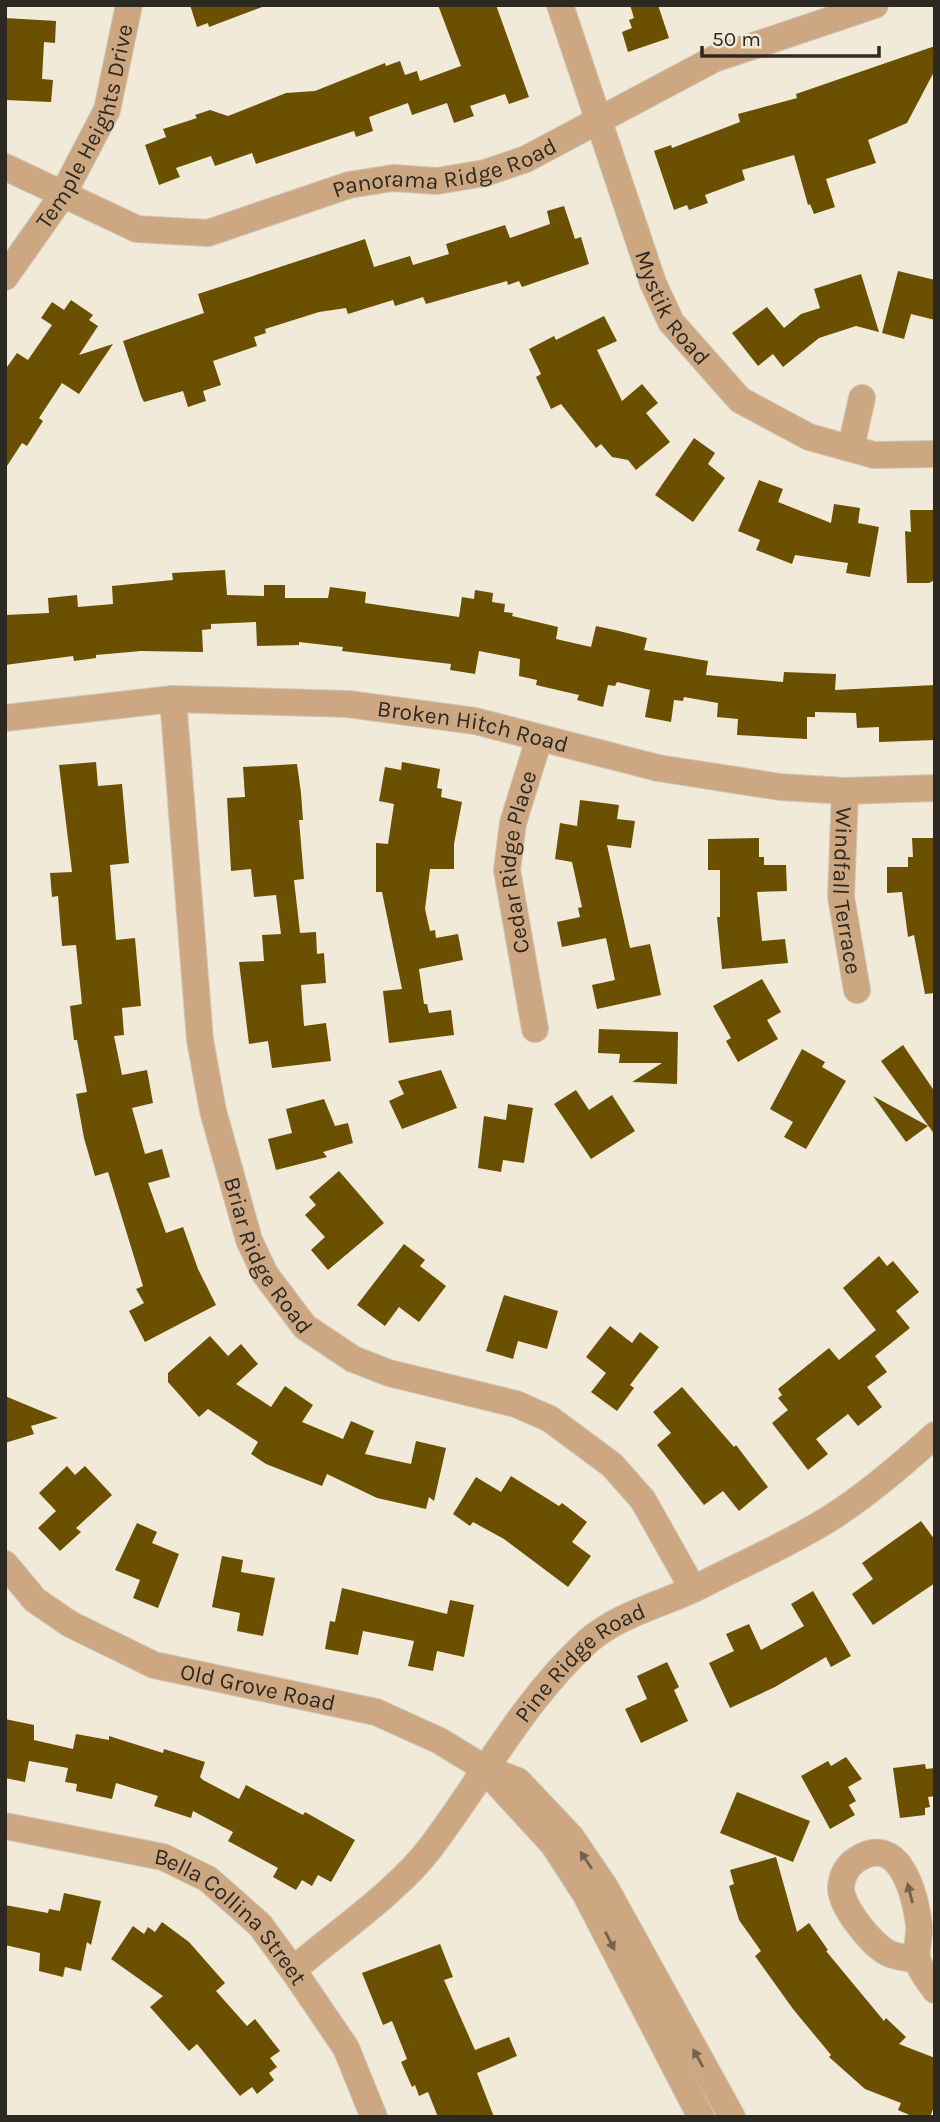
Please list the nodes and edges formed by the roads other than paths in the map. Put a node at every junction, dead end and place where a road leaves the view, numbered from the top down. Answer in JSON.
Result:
{"nodes":[{"id":1,"x":129,"y":5,"type":"edge"},
{"id":2,"x":561,"y":5,"type":"edge"},
{"id":3,"x":875,"y":5,"type":"edge"},
{"id":4,"x":598,"y":118,"type":"junction"},
{"id":5,"x":5,"y":167,"type":"edge"},
{"id":6,"x":62,"y":196,"type":"junction"},
{"id":7,"x":5,"y":277,"type":"edge"},
{"id":8,"x":862,"y":398,"type":"dead end"},
{"id":9,"x":851,"y":447,"type":"junction"},
{"id":10,"x":935,"y":454,"type":"edge"},
{"id":11,"x":173,"y":699,"type":"junction"},
{"id":12,"x":5,"y":718,"type":"edge"},
{"id":13,"x":540,"y":739,"type":"junction"},
{"id":14,"x":935,"y":788,"type":"edge"},
{"id":15,"x":845,"y":791,"type":"junction"},
{"id":16,"x":857,"y":990,"type":"dead end"},
{"id":17,"x":535,"y":1029,"type":"dead end"},
{"id":18,"x":935,"y":1435,"type":"edge"},
{"id":19,"x":5,"y":1564,"type":"edge"},
{"id":20,"x":693,"y":1589,"type":"junction"},
{"id":21,"x":484,"y":1768,"type":"junction"},
{"id":22,"x":5,"y":1826,"type":"edge"},
{"id":23,"x":917,"y":1960,"type":"dead end"},
{"id":24,"x":293,"y":1970,"type":"junction"},
{"id":25,"x":935,"y":1990,"type":"edge"},
{"id":26,"x":374,"y":2117,"type":"edge"},
{"id":27,"x":701,"y":2117,"type":"edge"},
{"id":28,"x":732,"y":2117,"type":"edge"}],
"edges":[{"from":1,"to":6,"type":"street","name":"Temple Heights Drive"},
{"from":2,"to":4,"type":"street","name":"Mystik Road"},
{"from":3,"to":4,"type":"street","name":"Panorama Ridge Road"},
{"from":4,"to":6,"type":"street","name":"Panorama Ridge Road"},
{"from":4,"to":9,"type":"street","name":"Mystik Road"},
{"from":5,"to":6,"type":"street","name":"Panorama Ridge Road"},
{"from":6,"to":7,"type":"street","name":"Temple Heights Drive"},
{"from":8,"to":9,"type":"street"},
{"from":9,"to":10,"type":"street","name":"Mystik Road"},
{"from":11,"to":12,"type":"street","name":"Broken Hitch Road"},
{"from":11,"to":13,"type":"street","name":"Broken Hitch Road"},
{"from":11,"to":20,"type":"street","name":"Briar Ridge Road"},
{"from":13,"to":15,"type":"street","name":"Broken Hitch Road"},
{"from":13,"to":17,"type":"street","name":"Cedar Ridge Place"},
{"from":14,"to":15,"type":"street","name":"Broken Hitch Road"},
{"from":15,"to":16,"type":"street","name":"Windfall Terrace"},
{"from":18,"to":20,"type":"street","name":"Pine Ridge Road"},
{"from":19,"to":21,"type":"street","name":"Old Grove Road"},
{"from":20,"to":21,"type":"street","name":"Pine Ridge Road"},
{"from":21,"to":24,"type":"street","name":"Pine Ridge Road"},
{"from":21,"to":27,"type":"street","name":"Old Grove Road","one_way":true},
{"from":28,"to":21,"type":"street","name":"Old Grove Road","one_way":true},
{"from":22,"to":24,"type":"street","name":"Bella Collina Street"},
{"from":23,"to":25,"type":"street"},
{"from":24,"to":26,"type":"street","name":"Bella Collina Street"}]}
